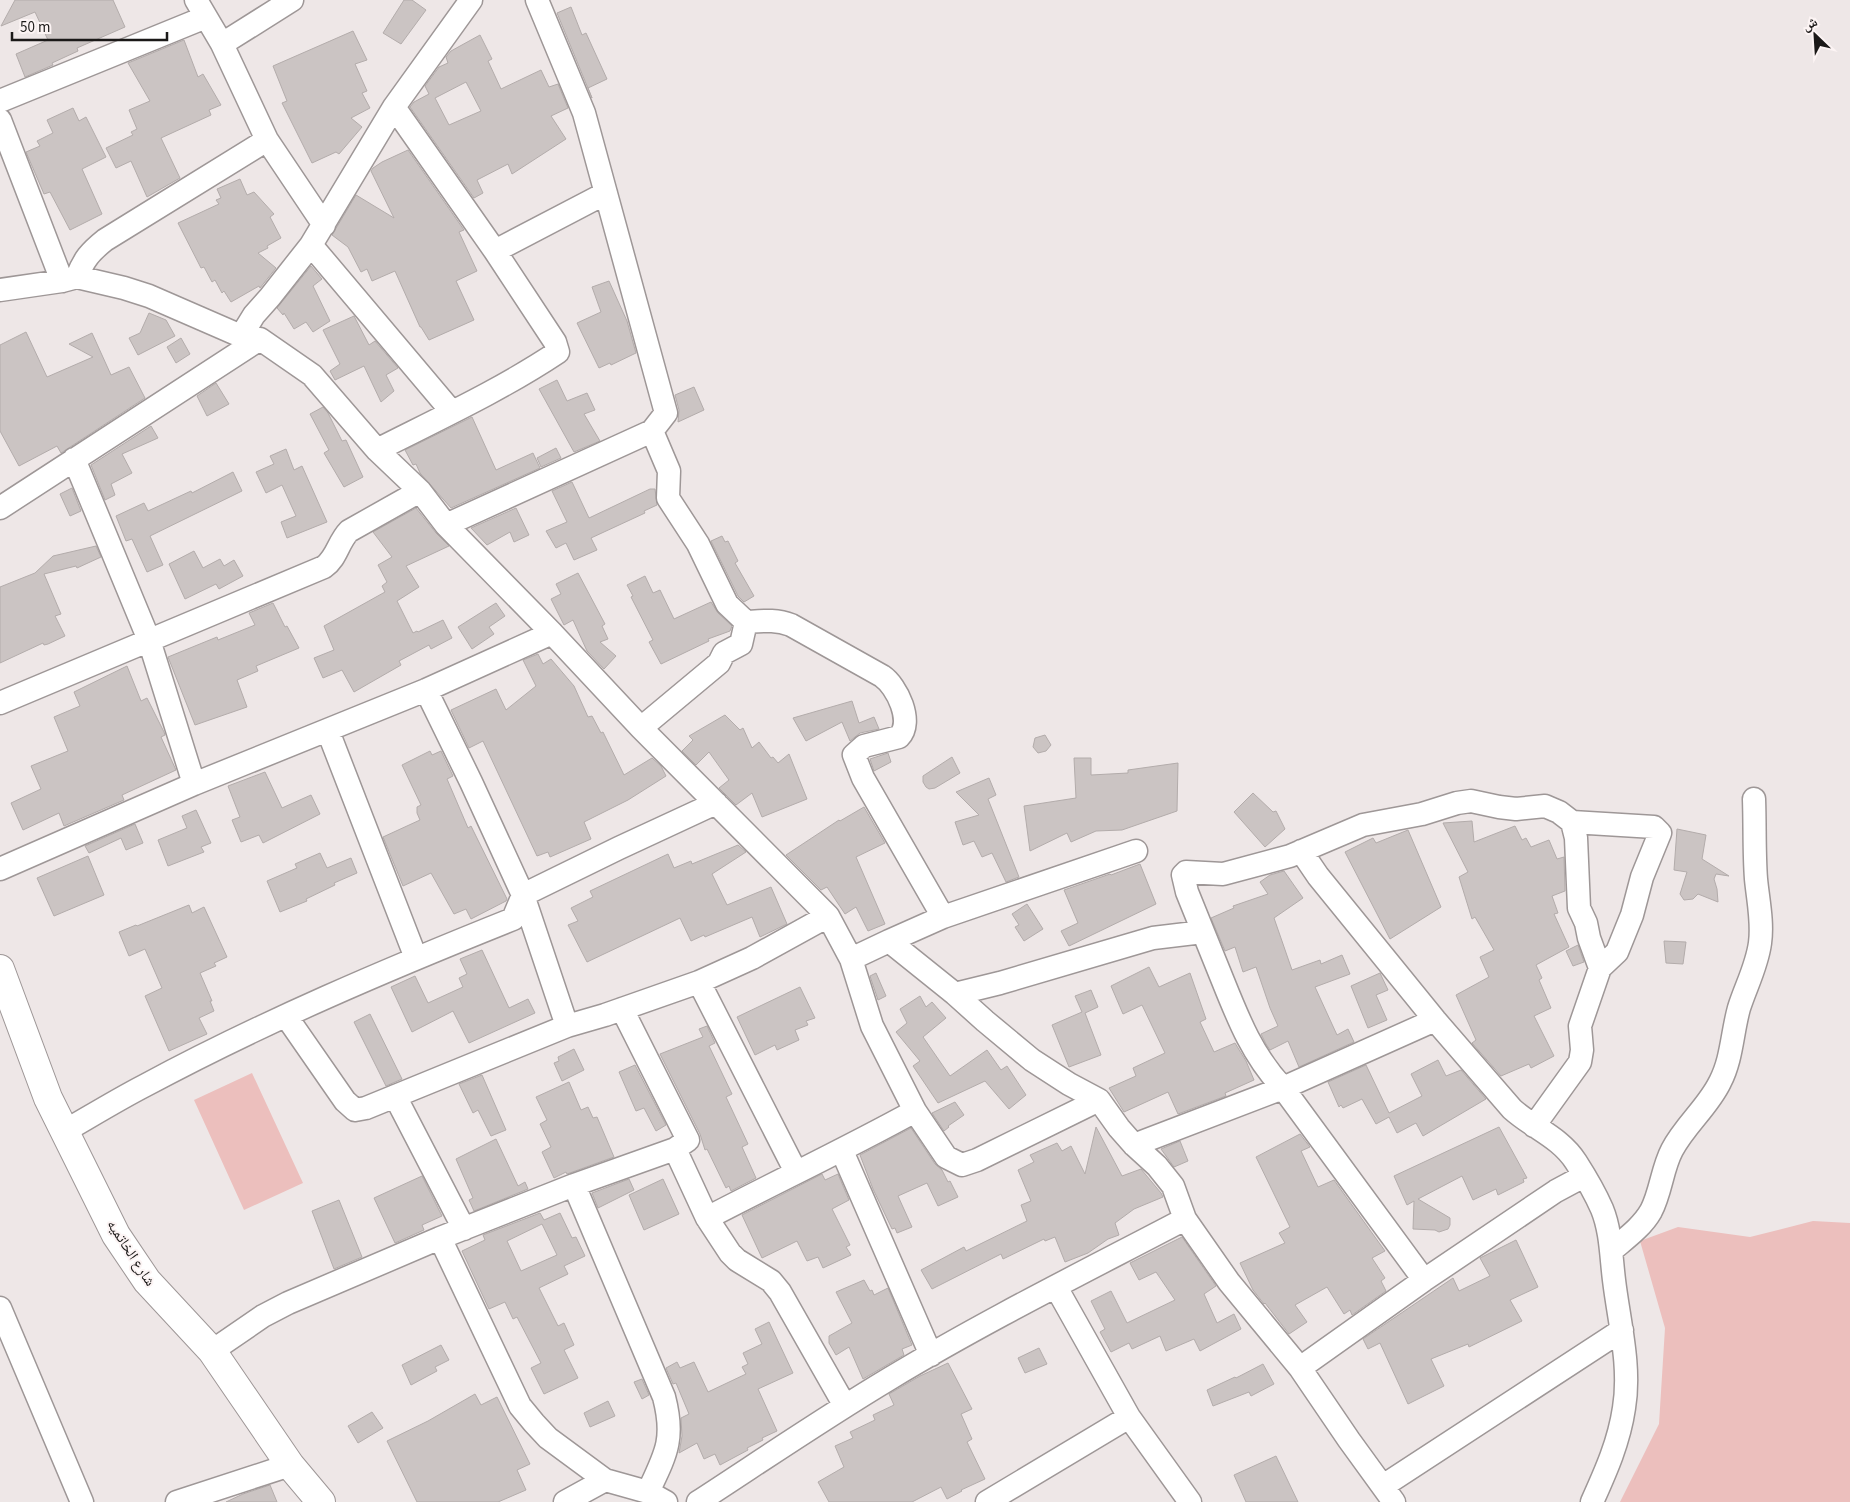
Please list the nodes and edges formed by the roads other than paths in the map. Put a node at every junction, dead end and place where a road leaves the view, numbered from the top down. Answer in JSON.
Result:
{"nodes":[{"id":1,"x":292,"y":0,"type":"edge"},
{"id":2,"x":471,"y":0,"type":"edge"},
{"id":3,"x":537,"y":0,"type":"edge"},
{"id":4,"x":201,"y":9,"type":"edge"},
{"id":5,"x":222,"y":44,"type":"junction"},
{"id":6,"x":0,"y":101,"type":"edge"},
{"id":7,"x":394,"y":107,"type":"junction"},
{"id":8,"x":0,"y":120,"type":"edge"},
{"id":9,"x":267,"y":140,"type":"junction"},
{"id":10,"x":606,"y":193,"type":"junction"},
{"id":11,"x":324,"y":225,"type":"junction"},
{"id":12,"x":311,"y":245,"type":"junction"},
{"id":13,"x":496,"y":251,"type":"junction"},
{"id":14,"x":69,"y":279,"type":"junction"},
{"id":15,"x":0,"y":290,"type":"edge"},
{"id":16,"x":250,"y":337,"type":"junction"},
{"id":17,"x":452,"y":412,"type":"junction"},
{"id":18,"x":652,"y":431,"type":"junction"},
{"id":19,"x":377,"y":450,"type":"junction"},
{"id":20,"x":74,"y":459,"type":"junction"},
{"id":21,"x":420,"y":491,"type":"junction"},
{"id":22,"x":0,"y":508,"type":"edge"},
{"id":23,"x":446,"y":524,"type":"junction"},
{"id":24,"x":746,"y":622,"type":"junction"},
{"id":25,"x":552,"y":633,"type":"junction"},
{"id":26,"x":149,"y":640,"type":"junction"},
{"id":27,"x":426,"y":690,"type":"junction"},
{"id":28,"x":0,"y":703,"type":"edge"},
{"id":29,"x":641,"y":728,"type":"junction"},
{"id":30,"x":328,"y":731,"type":"junction"},
{"id":31,"x":194,"y":784,"type":"junction"},
{"id":32,"x":1754,"y":799,"type":"dead end"},
{"id":33,"x":716,"y":803,"type":"junction"},
{"id":34,"x":1572,"y":822,"type":"junction"},
{"id":35,"x":1136,"y":851,"type":"dead end"},
{"id":36,"x":1301,"y":851,"type":"junction"},
{"id":37,"x":0,"y":869,"type":"edge"},
{"id":38,"x":522,"y":895,"type":"junction"},
{"id":39,"x":828,"y":916,"type":"junction"},
{"id":40,"x":942,"y":918,"type":"junction"},
{"id":41,"x":1203,"y":932,"type":"junction"},
{"id":42,"x":889,"y":941,"type":"junction"},
{"id":43,"x":416,"y":958,"type":"junction"},
{"id":44,"x":851,"y":959,"type":"junction"},
{"id":45,"x":1600,"y":968,"type":"junction"},
{"id":46,"x":0,"y":969,"type":"edge"},
{"id":47,"x":699,"y":982,"type":"junction"},
{"id":48,"x":955,"y":994,"type":"junction"},
{"id":49,"x":622,"y":1009,"type":"junction"},
{"id":50,"x":286,"y":1016,"type":"junction"},
{"id":51,"x":1434,"y":1020,"type":"junction"},
{"id":52,"x":566,"y":1026,"type":"junction"},
{"id":53,"x":1283,"y":1088,"type":"junction"},
{"id":54,"x":395,"y":1096,"type":"junction"},
{"id":55,"x":1099,"y":1100,"type":"junction"},
{"id":56,"x":915,"y":1112,"type":"junction"},
{"id":57,"x":1534,"y":1126,"type":"junction"},
{"id":58,"x":65,"y":1131,"type":"junction"},
{"id":59,"x":1134,"y":1145,"type":"junction"},
{"id":60,"x":675,"y":1148,"type":"junction"},
{"id":61,"x":842,"y":1151,"type":"junction"},
{"id":62,"x":796,"y":1172,"type":"junction"},
{"id":63,"x":1584,"y":1176,"type":"junction"},
{"id":64,"x":574,"y":1185,"type":"junction"},
{"id":65,"x":706,"y":1218,"type":"junction"},
{"id":66,"x":1186,"y":1219,"type":"junction"},
{"id":67,"x":464,"y":1229,"type":"junction"},
{"id":68,"x":440,"y":1238,"type":"junction"},
{"id":69,"x":1611,"y":1251,"type":"junction"},
{"id":70,"x":1424,"y":1280,"type":"junction"},
{"id":71,"x":1056,"y":1287,"type":"junction"},
{"id":72,"x":0,"y":1308,"type":"edge"},
{"id":73,"x":1622,"y":1330,"type":"junction"},
{"id":74,"x":212,"y":1351,"type":"junction"},
{"id":75,"x":931,"y":1354,"type":"junction"},
{"id":76,"x":1300,"y":1368,"type":"junction"},
{"id":77,"x":845,"y":1406,"type":"junction"},
{"id":78,"x":1129,"y":1417,"type":"junction"},
{"id":79,"x":290,"y":1465,"type":"junction"},
{"id":80,"x":605,"y":1480,"type":"junction"},
{"id":81,"x":1389,"y":1494,"type":"edge"},
{"id":82,"x":657,"y":1497,"type":"edge"},
{"id":83,"x":82,"y":1502,"type":"edge"},
{"id":84,"x":177,"y":1502,"type":"edge"},
{"id":85,"x":321,"y":1502,"type":"edge"},
{"id":86,"x":565,"y":1502,"type":"edge"},
{"id":87,"x":698,"y":1502,"type":"edge"},
{"id":88,"x":987,"y":1502,"type":"edge"},
{"id":89,"x":1190,"y":1502,"type":"edge"},
{"id":90,"x":1592,"y":1502,"type":"edge"}],
"edges":[{"from":1,"to":5,"type":"street"},
{"from":2,"to":7,"type":"street"},
{"from":3,"to":10,"type":"street"},
{"from":4,"to":5,"type":"street"},
{"from":4,"to":6,"type":"street"},
{"from":5,"to":9,"type":"street"},
{"from":7,"to":11,"type":"street"},
{"from":7,"to":13,"type":"street"},
{"from":8,"to":14,"type":"street"},
{"from":9,"to":11,"type":"street"},
{"from":9,"to":14,"type":"street"},
{"from":10,"to":13,"type":"street"},
{"from":10,"to":18,"type":"street"},
{"from":11,"to":12,"type":"street"},
{"from":12,"to":16,"type":"street"},
{"from":12,"to":17,"type":"street"},
{"from":13,"to":17,"type":"street"},
{"from":14,"to":15,"type":"street"},
{"from":14,"to":16,"type":"street"},
{"from":16,"to":19,"type":"street"},
{"from":16,"to":20,"type":"street"},
{"from":17,"to":19,"type":"street"},
{"from":18,"to":23,"type":"street"},
{"from":18,"to":24,"type":"street"},
{"from":19,"to":21,"type":"street"},
{"from":20,"to":22,"type":"street"},
{"from":20,"to":26,"type":"street"},
{"from":21,"to":23,"type":"street"},
{"from":21,"to":26,"type":"street"},
{"from":23,"to":25,"type":"street"},
{"from":24,"to":29,"type":"street"},
{"from":24,"to":40,"type":"street"},
{"from":25,"to":27,"type":"street"},
{"from":25,"to":29,"type":"street"},
{"from":26,"to":28,"type":"street"},
{"from":26,"to":31,"type":"street"},
{"from":27,"to":30,"type":"street"},
{"from":27,"to":38,"type":"street"},
{"from":29,"to":33,"type":"street"},
{"from":30,"to":31,"type":"street"},
{"from":30,"to":43,"type":"street"},
{"from":31,"to":37,"type":"street"},
{"from":32,"to":69,"type":"street"},
{"from":33,"to":38,"type":"street"},
{"from":33,"to":39,"type":"street"},
{"from":34,"to":36,"type":"street"},
{"from":34,"to":45,"type":"street"},
{"from":34,"to":45,"type":"street"},
{"from":35,"to":40,"type":"street"},
{"from":36,"to":41,"type":"street"},
{"from":36,"to":51,"type":"street"},
{"from":38,"to":43,"type":"street"},
{"from":38,"to":52,"type":"street"},
{"from":39,"to":44,"type":"street"},
{"from":39,"to":47,"type":"street"},
{"from":40,"to":42,"type":"street"},
{"from":41,"to":48,"type":"street"},
{"from":41,"to":53,"type":"street"},
{"from":42,"to":44,"type":"street"},
{"from":42,"to":48,"type":"street"},
{"from":43,"to":50,"type":"street"},
{"from":44,"to":56,"type":"street"},
{"from":45,"to":57,"type":"street"},
{"from":46,"to":58,"type":"street","name":"شارع الخاتميه"},
{"from":47,"to":49,"type":"street"},
{"from":47,"to":62,"type":"street"},
{"from":48,"to":55,"type":"street"},
{"from":49,"to":52,"type":"street"},
{"from":49,"to":60,"type":"street"},
{"from":50,"to":54,"type":"street"},
{"from":50,"to":58,"type":"street"},
{"from":51,"to":53,"type":"street"},
{"from":51,"to":57,"type":"street"},
{"from":52,"to":54,"type":"street"},
{"from":53,"to":59,"type":"street"},
{"from":53,"to":70,"type":"street"},
{"from":54,"to":67,"type":"street"},
{"from":55,"to":56,"type":"street"},
{"from":55,"to":59,"type":"street"},
{"from":56,"to":61,"type":"street"},
{"from":57,"to":63,"type":"street"},
{"from":58,"to":74,"type":"street","name":"شارع الخاتميه"},
{"from":59,"to":66,"type":"street"},
{"from":60,"to":64,"type":"street"},
{"from":60,"to":65,"type":"street"},
{"from":61,"to":62,"type":"street"},
{"from":61,"to":75,"type":"street"},
{"from":62,"to":65,"type":"street"},
{"from":63,"to":69,"type":"street"},
{"from":63,"to":70,"type":"street"},
{"from":64,"to":67,"type":"street"},
{"from":64,"to":82,"type":"street"},
{"from":65,"to":77,"type":"street"},
{"from":66,"to":71,"type":"street"},
{"from":66,"to":76,"type":"street"},
{"from":67,"to":68,"type":"street"},
{"from":68,"to":74,"type":"street"},
{"from":68,"to":80,"type":"street"},
{"from":69,"to":73,"type":"street"},
{"from":70,"to":76,"type":"street"},
{"from":71,"to":75,"type":"street"},
{"from":71,"to":78,"type":"street"},
{"from":72,"to":83,"type":"street"},
{"from":73,"to":81,"type":"street"},
{"from":73,"to":90,"type":"street"},
{"from":74,"to":79,"type":"street","name":"شارع الخاتميه"},
{"from":75,"to":77,"type":"street"},
{"from":76,"to":81,"type":"street"},
{"from":77,"to":87,"type":"street"},
{"from":78,"to":88,"type":"street"},
{"from":78,"to":89,"type":"street"},
{"from":79,"to":84,"type":"street"},
{"from":79,"to":85,"type":"street","name":"شارع الخاتميه"},
{"from":80,"to":82,"type":"street"},
{"from":80,"to":86,"type":"street"}]}
